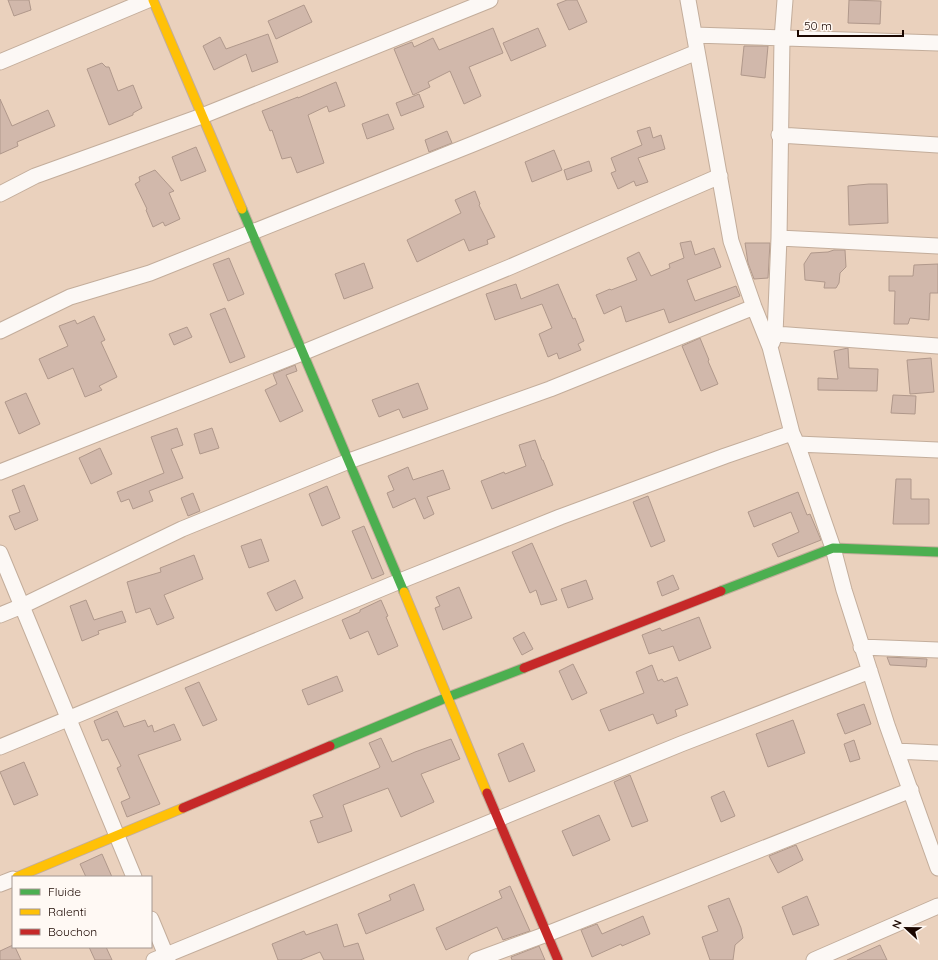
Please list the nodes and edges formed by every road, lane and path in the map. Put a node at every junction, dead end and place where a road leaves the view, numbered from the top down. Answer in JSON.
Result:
{"nodes":[{"id":1,"x":148,"y":0,"type":"edge"},
{"id":2,"x":153,"y":0,"type":"edge"},
{"id":3,"x":490,"y":0,"type":"edge"},
{"id":4,"x":688,"y":0,"type":"edge"},
{"id":5,"x":785,"y":0,"type":"edge"},
{"id":6,"x":694,"y":35,"type":"junction"},
{"id":7,"x":782,"y":39,"type":"junction"},
{"id":8,"x":938,"y":43,"type":"edge"},
{"id":9,"x":697,"y":52,"type":"junction"},
{"id":10,"x":0,"y":62,"type":"edge"},
{"id":11,"x":202,"y":116,"type":"junction"},
{"id":12,"x":779,"y":135,"type":"junction"},
{"id":13,"x":938,"y":145,"type":"edge"},
{"id":14,"x":720,"y":176,"type":"junction"},
{"id":15,"x":0,"y":194,"type":"edge"},
{"id":16,"x":251,"y":232,"type":"junction"},
{"id":17,"x":779,"y":238,"type":"junction"},
{"id":18,"x":938,"y":246,"type":"edge"},
{"id":19,"x":754,"y":308,"type":"junction"},
{"id":20,"x":0,"y":331,"type":"edge"},
{"id":21,"x":773,"y":341,"type":"junction"},
{"id":22,"x":938,"y":346,"type":"edge"},
{"id":23,"x":302,"y":353,"type":"junction"},
{"id":24,"x":795,"y":438,"type":"junction"},
{"id":25,"x":938,"y":450,"type":"edge"},
{"id":26,"x":349,"y":461,"type":"junction"},
{"id":27,"x":0,"y":472,"type":"edge"},
{"id":28,"x":833,"y":548,"type":"junction"},
{"id":29,"x":938,"y":552,"type":"edge"},
{"id":30,"x":0,"y":553,"type":"edge"},
{"id":31,"x":400,"y":581,"type":"junction"},
{"id":32,"x":22,"y":606,"type":"junction"},
{"id":33,"x":0,"y":615,"type":"edge"},
{"id":34,"x":861,"y":647,"type":"junction"},
{"id":35,"x":938,"y":650,"type":"edge"},
{"id":36,"x":870,"y":671,"type":"junction"},
{"id":37,"x":448,"y":697,"type":"junction"},
{"id":38,"x":69,"y":717,"type":"junction"},
{"id":39,"x":0,"y":747,"type":"edge"},
{"id":40,"x":896,"y":751,"type":"junction"},
{"id":41,"x":938,"y":752,"type":"edge"},
{"id":42,"x":911,"y":790,"type":"junction"},
{"id":43,"x":498,"y":818,"type":"junction"},
{"id":44,"x":117,"y":835,"type":"junction"},
{"id":45,"x":935,"y":853,"type":"edge"},
{"id":46,"x":938,"y":868,"type":"edge"},
{"id":47,"x":19,"y":876,"type":"edge"},
{"id":48,"x":134,"y":876,"type":"edge"},
{"id":49,"x":12,"y":879,"type":"edge"},
{"id":50,"x":0,"y":884,"type":"edge"},
{"id":51,"x":938,"y":906,"type":"edge"},
{"id":52,"x":152,"y":922,"type":"edge"},
{"id":53,"x":547,"y":934,"type":"junction"},
{"id":54,"x":163,"y":958,"type":"edge"},
{"id":55,"x":476,"y":960,"type":"edge"},
{"id":56,"x":558,"y":960,"type":"edge"},
{"id":57,"x":814,"y":960,"type":"edge"}],
"edges":[{"from":1,"to":10,"type":"street"},
{"from":2,"to":11,"type":"street"},
{"from":3,"to":11,"type":"street"},
{"from":4,"to":6,"type":"street"},
{"from":5,"to":7,"type":"street"},
{"from":6,"to":7,"type":"street"},
{"from":6,"to":9,"type":"street"},
{"from":7,"to":8,"type":"street"},
{"from":7,"to":12,"type":"street"},
{"from":9,"to":14,"type":"street"},
{"from":9,"to":16,"type":"street"},
{"from":11,"to":15,"type":"street"},
{"from":11,"to":16,"type":"street"},
{"from":12,"to":13,"type":"street"},
{"from":12,"to":17,"type":"street"},
{"from":14,"to":19,"type":"street"},
{"from":14,"to":23,"type":"street"},
{"from":16,"to":20,"type":"street"},
{"from":16,"to":23,"type":"street"},
{"from":17,"to":18,"type":"street"},
{"from":17,"to":21,"type":"street"},
{"from":19,"to":21,"type":"street"},
{"from":19,"to":26,"type":"street"},
{"from":21,"to":22,"type":"street"},
{"from":21,"to":24,"type":"street"},
{"from":23,"to":26,"type":"street"},
{"from":23,"to":27,"type":"street"},
{"from":24,"to":25,"type":"street"},
{"from":24,"to":28,"type":"street"},
{"from":24,"to":31,"type":"street"},
{"from":26,"to":31,"type":"street"},
{"from":26,"to":32,"type":"street"},
{"from":28,"to":29,"type":"street"},
{"from":28,"to":34,"type":"street"},
{"from":28,"to":37,"type":"street"},
{"from":30,"to":32,"type":"street"},
{"from":31,"to":37,"type":"street"},
{"from":31,"to":38,"type":"street"},
{"from":32,"to":33,"type":"street"},
{"from":32,"to":38,"type":"street"},
{"from":34,"to":35,"type":"street"},
{"from":34,"to":36,"type":"street"},
{"from":36,"to":40,"type":"street"},
{"from":36,"to":43,"type":"street"},
{"from":37,"to":43,"type":"street"},
{"from":37,"to":44,"type":"street"},
{"from":38,"to":39,"type":"street"},
{"from":38,"to":44,"type":"street"},
{"from":40,"to":41,"type":"street"},
{"from":40,"to":42,"type":"street"},
{"from":42,"to":45,"type":"street"},
{"from":42,"to":53,"type":"street"},
{"from":43,"to":53,"type":"street"},
{"from":43,"to":54,"type":"street"},
{"from":44,"to":47,"type":"street"},
{"from":44,"to":48,"type":"street"},
{"from":45,"to":46,"type":"street"},
{"from":49,"to":50,"type":"street"},
{"from":51,"to":57,"type":"street"},
{"from":52,"to":54,"type":"street"},
{"from":53,"to":55,"type":"street"},
{"from":53,"to":56,"type":"street"}]}
